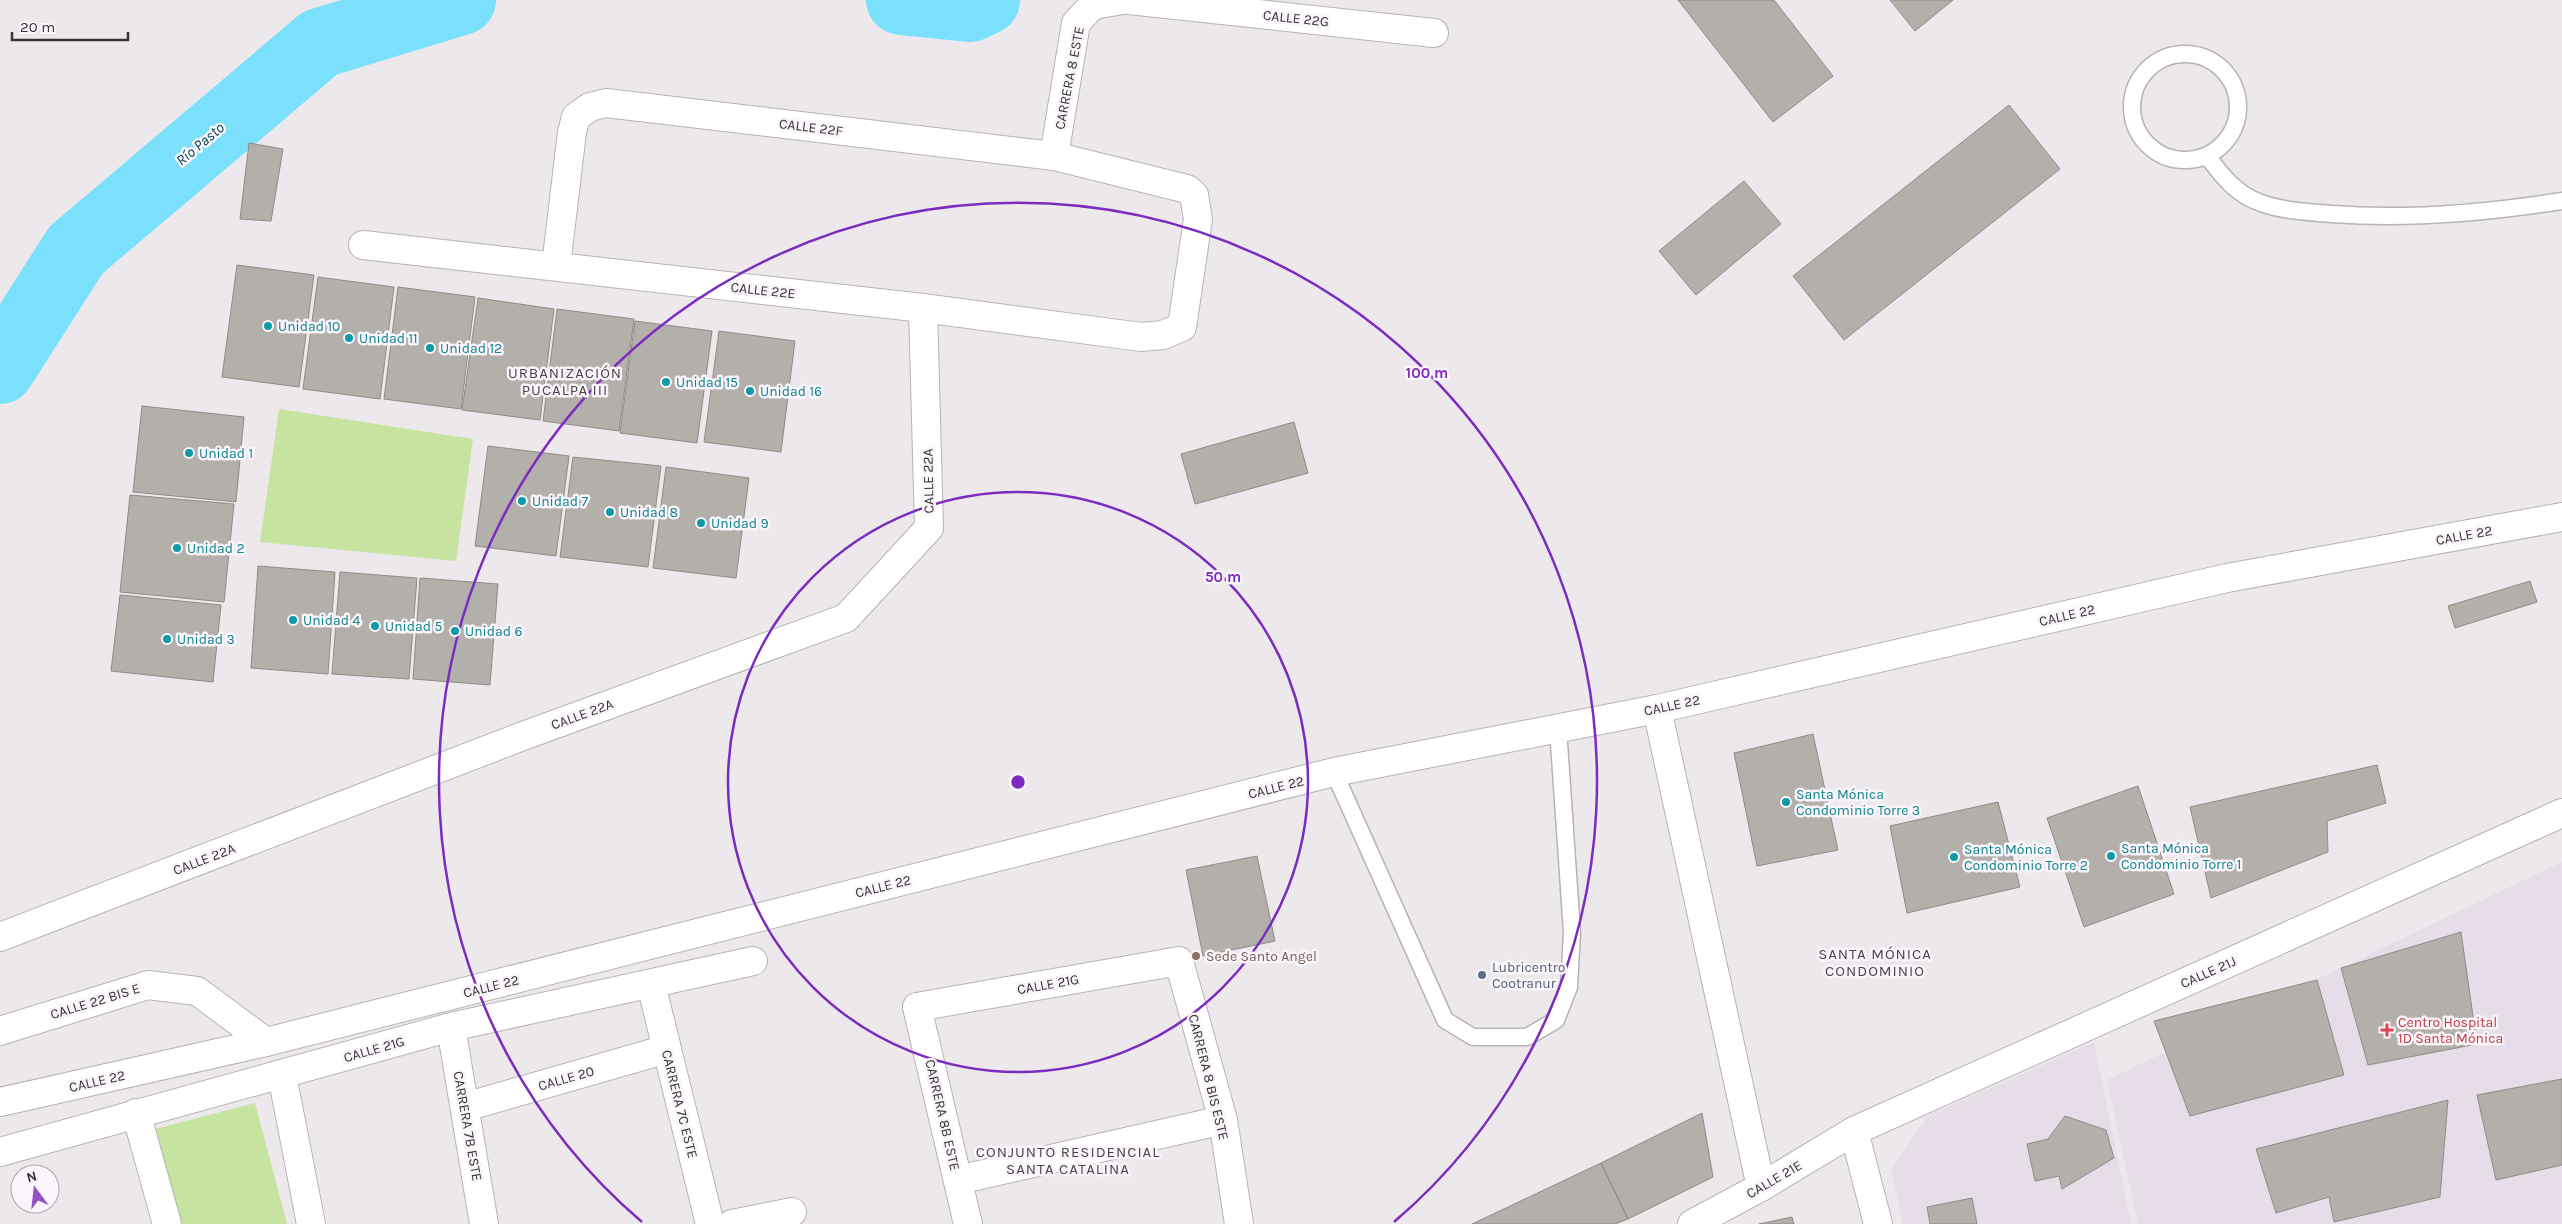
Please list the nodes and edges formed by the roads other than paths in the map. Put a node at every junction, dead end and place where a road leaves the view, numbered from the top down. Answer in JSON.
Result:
{"nodes":[{"id":1,"x":1123,"y":0,"type":"edge"},
{"id":2,"x":1129,"y":0,"type":"edge"},
{"id":3,"x":1434,"y":33,"type":"dead end"},
{"id":4,"x":1054,"y":156,"type":"junction"},
{"id":5,"x":2208,"y":157,"type":"junction"},
{"id":6,"x":2562,"y":201,"type":"edge"},
{"id":7,"x":363,"y":245,"type":"dead end"},
{"id":8,"x":556,"y":266,"type":"junction"},
{"id":9,"x":924,"y":308,"type":"junction"},
{"id":10,"x":1163,"y":335,"type":"joint"},
{"id":11,"x":2562,"y":517,"type":"edge"},
{"id":12,"x":1657,"y":709,"type":"junction"},
{"id":13,"x":1558,"y":728,"type":"junction"},
{"id":14,"x":1334,"y":772,"type":"junction"},
{"id":15,"x":2562,"y":812,"type":"edge"},
{"id":16,"x":0,"y":937,"type":"edge"},
{"id":17,"x":753,"y":961,"type":"dead end"},
{"id":18,"x":1179,"y":961,"type":"joint"},
{"id":19,"x":651,"y":984,"type":"junction"},
{"id":20,"x":917,"y":1006,"type":"joint"},
{"id":21,"x":451,"y":1027,"type":"junction"},
{"id":22,"x":0,"y":1031,"type":"edge"},
{"id":23,"x":266,"y":1042,"type":"junction"},
{"id":24,"x":667,"y":1049,"type":"junction"},
{"id":25,"x":282,"y":1075,"type":"junction"},
{"id":26,"x":0,"y":1102,"type":"edge"},
{"id":27,"x":464,"y":1107,"type":"junction"},
{"id":28,"x":136,"y":1113,"type":"junction"},
{"id":29,"x":1223,"y":1120,"type":"junction"},
{"id":30,"x":1854,"y":1131,"type":"junction"},
{"id":31,"x":0,"y":1152,"type":"edge"},
{"id":32,"x":958,"y":1180,"type":"junction"},
{"id":33,"x":1761,"y":1187,"type":"junction"},
{"id":34,"x":792,"y":1212,"type":"dead end"},
{"id":35,"x":167,"y":1224,"type":"edge"},
{"id":36,"x":311,"y":1224,"type":"edge"},
{"id":37,"x":484,"y":1224,"type":"edge"},
{"id":38,"x":710,"y":1224,"type":"edge"},
{"id":39,"x":732,"y":1224,"type":"edge"},
{"id":40,"x":968,"y":1224,"type":"edge"},
{"id":41,"x":1239,"y":1224,"type":"edge"},
{"id":42,"x":1692,"y":1224,"type":"edge"},
{"id":43,"x":1878,"y":1224,"type":"edge"}],
"edges":[{"from":1,"to":4,"type":"street","name":"CARRERA 8 ESTE"},
{"from":2,"to":3,"type":"street","name":"CALLE 22G"},
{"from":4,"to":8,"type":"street","name":"CALLE 22F"},
{"from":4,"to":10,"type":"street","name":"CALLE 22F"},
{"from":5,"to":5,"type":"lane"},
{"from":5,"to":6,"type":"lane"},
{"from":7,"to":8,"type":"street","name":"CALLE 22E"},
{"from":8,"to":9,"type":"street","name":"CALLE 22E"},
{"from":9,"to":10,"type":"street","name":"CALLE 22E"},
{"from":9,"to":16,"type":"street","name":"CALLE 22A"},
{"from":11,"to":12,"type":"street","name":"CALLE 22"},
{"from":12,"to":13,"type":"street","name":"CALLE 22"},
{"from":12,"to":33,"type":"street"},
{"from":13,"to":14,"type":"street","name":"CALLE 22"},
{"from":13,"to":14,"type":"lane"},
{"from":14,"to":23,"type":"street","name":"CALLE 22"},
{"from":15,"to":30,"type":"street","name":"CALLE 21J"},
{"from":17,"to":19,"type":"street","name":"CALLE 21G"},
{"from":18,"to":20,"type":"street","name":"CALLE 21G"},
{"from":18,"to":29,"type":"street","name":"CARRERA 8 BIS ESTE"},
{"from":19,"to":21,"type":"street","name":"CALLE 21G"},
{"from":19,"to":24,"type":"street","name":"CARRERA 7C ESTE"},
{"from":20,"to":32,"type":"street","name":"CARRERA 8B ESTE"},
{"from":21,"to":25,"type":"street","name":"CALLE 21G"},
{"from":21,"to":27,"type":"street","name":"CARRERA 7B ESTE"},
{"from":22,"to":23,"type":"street","name":"CALLE 22 BIS E"},
{"from":23,"to":26,"type":"street","name":"CALLE 22"},
{"from":24,"to":27,"type":"street","name":"CALLE 20"},
{"from":24,"to":38,"type":"street","name":"CARRERA 7C ESTE"},
{"from":25,"to":28,"type":"street","name":"CALLE 21G"},
{"from":25,"to":36,"type":"street"},
{"from":27,"to":37,"type":"street","name":"CARRERA 7B ESTE"},
{"from":28,"to":31,"type":"street","name":"CALLE 21G"},
{"from":28,"to":35,"type":"street"},
{"from":29,"to":32,"type":"street"},
{"from":29,"to":41,"type":"street","name":"CARRERA 8 BIS ESTE"},
{"from":30,"to":33,"type":"street","name":"CALLE 21E"},
{"from":30,"to":43,"type":"street"},
{"from":32,"to":40,"type":"street","name":"CARRERA 8B ESTE"},
{"from":33,"to":42,"type":"street","name":"CALLE 21E"},
{"from":34,"to":39,"type":"street"}]}
